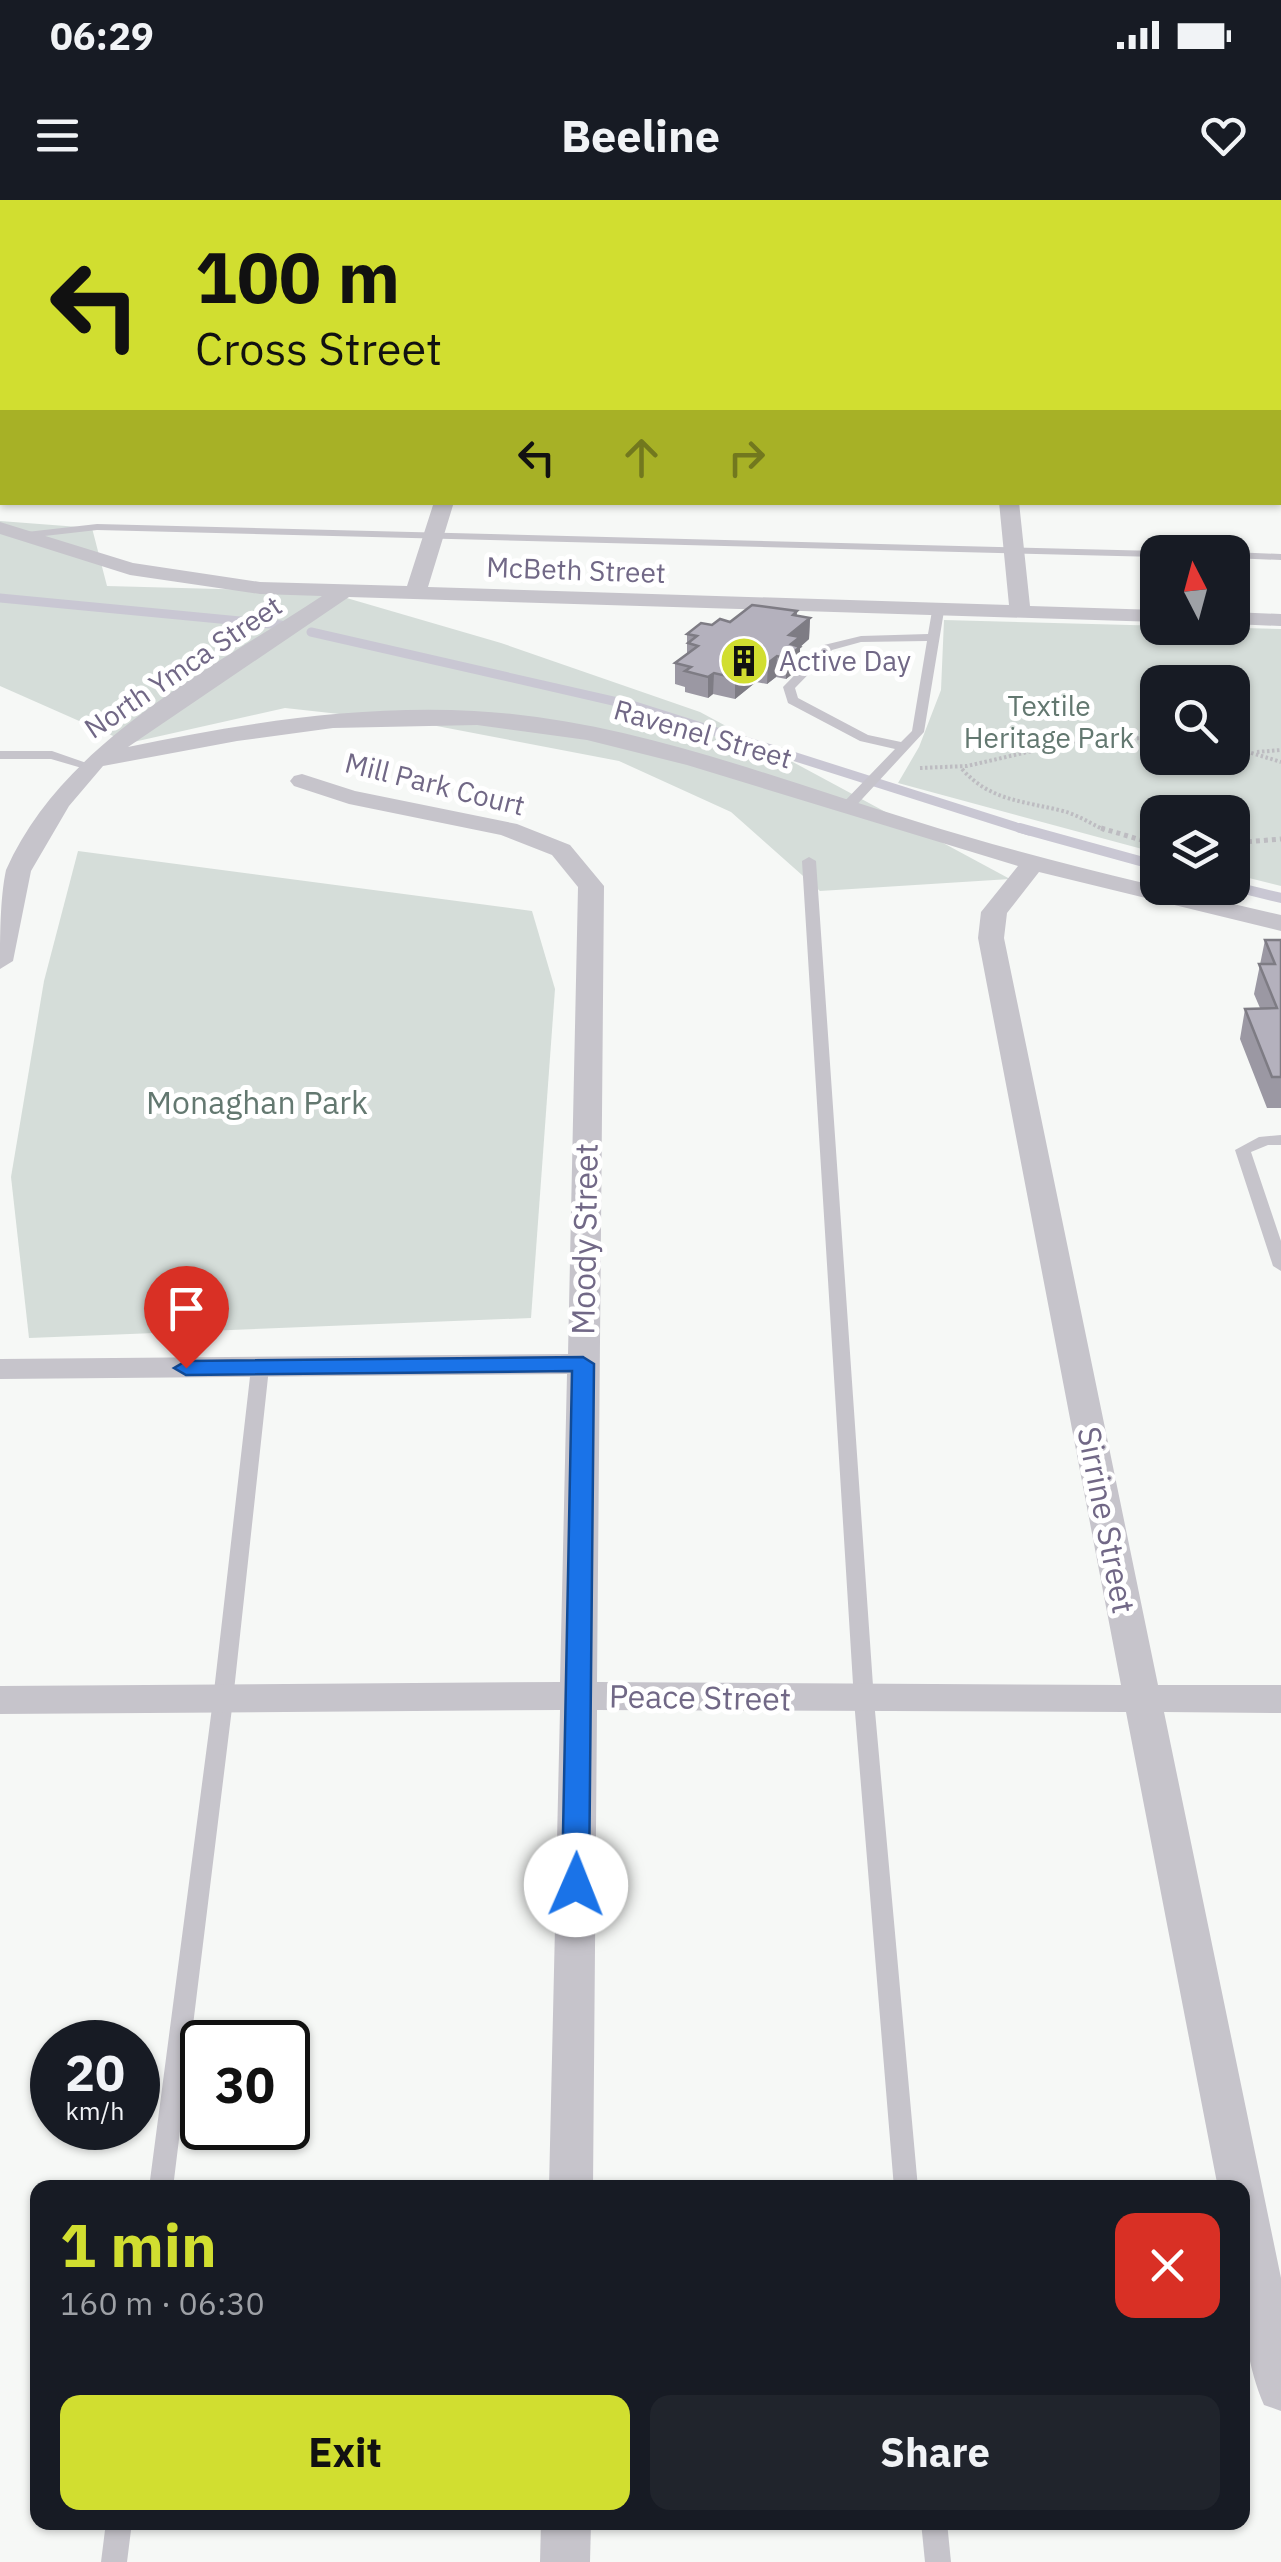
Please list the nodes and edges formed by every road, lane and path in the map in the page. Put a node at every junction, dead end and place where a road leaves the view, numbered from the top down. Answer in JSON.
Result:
{"nodes":[{"id":1,"x":443,"y":505,"type":"edge"},
{"id":2,"x":1009,"y":505,"type":"edge"},
{"id":3,"x":9,"y":532,"type":"edge"},
{"id":4,"x":434,"y":534,"type":"junction"},
{"id":5,"x":1014,"y":550,"type":"junction"},
{"id":6,"x":1140,"y":554,"type":"edge"},
{"id":7,"x":1250,"y":556,"type":"edge"},
{"id":8,"x":1281,"y":557,"type":"edge"},
{"id":9,"x":341,"y":593,"type":"junction"},
{"id":10,"x":415,"y":596,"type":"junction"},
{"id":11,"x":938,"y":611,"type":"junction"},
{"id":12,"x":1020,"y":612,"type":"junction"},
{"id":13,"x":1140,"y":615,"type":"edge"},
{"id":14,"x":1250,"y":619,"type":"edge"},
{"id":15,"x":1281,"y":620,"type":"edge"},
{"id":16,"x":935,"y":638,"type":"junction"},
{"id":17,"x":1140,"y":739,"type":"edge"},
{"id":18,"x":906,"y":748,"type":"junction"},
{"id":19,"x":1281,"y":750,"type":"edge"},
{"id":20,"x":1252,"y":753,"type":"joint"},
{"id":21,"x":0,"y":755,"type":"edge"},
{"id":22,"x":1281,"y":762,"type":"edge"},
{"id":23,"x":94,"y":764,"type":"junction"},
{"id":24,"x":961,"y":768,"type":"junction"},
{"id":25,"x":950,"y":769,"type":"dead end"},
{"id":26,"x":302,"y":780,"type":"dead end"},
{"id":27,"x":856,"y":800,"type":"junction"},
{"id":28,"x":1140,"y":839,"type":"edge"},
{"id":29,"x":1281,"y":839,"type":"edge"},
{"id":30,"x":1250,"y":842,"type":"edge"},
{"id":31,"x":809,"y":861,"type":"dead end"},
{"id":32,"x":1032,"y":865,"type":"junction"},
{"id":33,"x":9,"y":871,"type":"edge"},
{"id":34,"x":1281,"y":923,"type":"edge"},
{"id":35,"x":591,"y":951,"type":"joint"},
{"id":36,"x":0,"y":961,"type":"edge"},
{"id":37,"x":1281,"y":1140,"type":"edge"},
{"id":38,"x":1281,"y":1266,"type":"edge"},
{"id":39,"x":583,"y":1364,"type":"junction"},
{"id":40,"x":260,"y":1368,"type":"junction"},
{"id":41,"x":0,"y":1370,"type":"edge"},
{"id":42,"x":578,"y":1696,"type":"junction"},
{"id":43,"x":1281,"y":1698,"type":"edge"},
{"id":44,"x":0,"y":1700,"type":"edge"},
{"id":45,"x":223,"y":1700,"type":"junction"},
{"id":46,"x":864,"y":1700,"type":"junction"},
{"id":47,"x":1141,"y":1700,"type":"junction"},
{"id":48,"x":162,"y":2180,"type":"edge"},
{"id":49,"x":571,"y":2180,"type":"edge"},
{"id":50,"x":905,"y":2180,"type":"edge"},
{"id":51,"x":1238,"y":2180,"type":"edge"},
{"id":52,"x":1250,"y":2238,"type":"edge"},
{"id":53,"x":1281,"y":2389,"type":"edge"},
{"id":54,"x":118,"y":2530,"type":"edge"},
{"id":55,"x":566,"y":2530,"type":"edge"},
{"id":56,"x":935,"y":2530,"type":"edge"},
{"id":57,"x":114,"y":2562,"type":"edge"},
{"id":58,"x":565,"y":2562,"type":"edge"},
{"id":59,"x":938,"y":2562,"type":"edge"}],
"edges":[{"from":1,"to":4,"type":"street"},
{"from":2,"to":5,"type":"street"},
{"from":3,"to":4,"type":"lane"},
{"from":3,"to":9,"type":"street","name":"McBeth Street"},
{"from":4,"to":5,"type":"lane"},
{"from":4,"to":10,"type":"street"},
{"from":5,"to":6,"type":"lane"},
{"from":5,"to":12,"type":"street"},
{"from":7,"to":8,"type":"lane"},
{"from":9,"to":10,"type":"street","name":"McBeth Street"},
{"from":9,"to":23,"type":"street","name":"North Ymca Street"},
{"from":10,"to":11,"type":"street","name":"McBeth Street"},
{"from":11,"to":12,"type":"street","name":"McBeth Street"},
{"from":11,"to":16,"type":"lane"},
{"from":12,"to":13,"type":"street","name":"McBeth Street"},
{"from":14,"to":15,"type":"street"},
{"from":16,"to":18,"type":"lane"},
{"from":16,"to":18,"type":"lane"},
{"from":17,"to":24,"type":"path"},
{"from":18,"to":27,"type":"lane"},
{"from":19,"to":20,"type":"path"},
{"from":20,"to":22,"type":"path"},
{"from":21,"to":23,"type":"lane"},
{"from":23,"to":27,"type":"street","name":"Ravenel Street"},
{"from":23,"to":33,"type":"street","name":"North Ymca Street"},
{"from":24,"to":25,"type":"path"},
{"from":24,"to":28,"type":"path"},
{"from":26,"to":35,"type":"street","name":"Mill Park Court"},
{"from":27,"to":32,"type":"street","name":"Ravenel Street"},
{"from":29,"to":30,"type":"path"},
{"from":31,"to":46,"type":"lane"},
{"from":32,"to":34,"type":"street","name":"Ravenel Street"},
{"from":32,"to":47,"type":"street","name":"Sirrine Street"},
{"from":33,"to":36,"type":"street","name":"North Ymca Street"},
{"from":35,"to":39,"type":"street","name":"Moody Street"},
{"from":37,"to":38,"type":"lane"},
{"from":39,"to":40,"type":"street"},
{"from":39,"to":42,"type":"street","name":"Moody Street"},
{"from":40,"to":41,"type":"street"},
{"from":40,"to":45,"type":"lane"},
{"from":42,"to":45,"type":"street","name":"Peace Street"},
{"from":42,"to":46,"type":"street","name":"Peace Street"},
{"from":42,"to":49,"type":"street","name":"Moody Street"},
{"from":43,"to":47,"type":"street","name":"Peace Street"},
{"from":44,"to":45,"type":"street","name":"Peace Street"},
{"from":45,"to":48,"type":"lane"},
{"from":46,"to":47,"type":"street","name":"Peace Street"},
{"from":46,"to":50,"type":"lane"},
{"from":47,"to":51,"type":"street","name":"Sirrine Street"},
{"from":52,"to":53,"type":"street"},
{"from":54,"to":57,"type":"lane"},
{"from":55,"to":58,"type":"street"},
{"from":56,"to":59,"type":"lane"}]}
